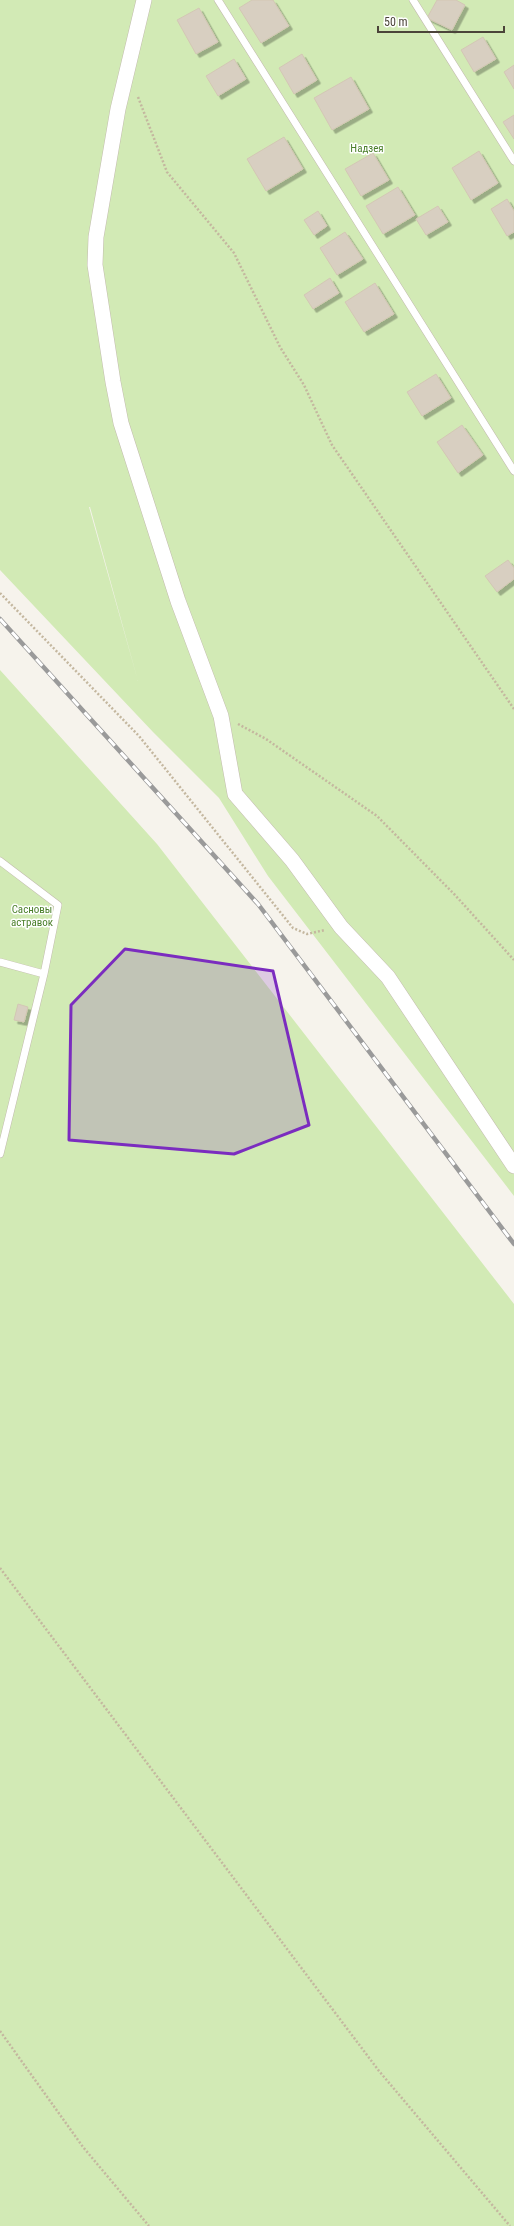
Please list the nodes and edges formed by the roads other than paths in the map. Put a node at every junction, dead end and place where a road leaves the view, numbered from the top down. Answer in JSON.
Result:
{"nodes":[{"id":1,"x":144,"y":0,"type":"edge"},
{"id":2,"x":218,"y":0,"type":"edge"},
{"id":3,"x":413,"y":0,"type":"edge"},
{"id":4,"x":514,"y":161,"type":"edge"},
{"id":5,"x":514,"y":471,"type":"edge"},
{"id":6,"x":0,"y":861,"type":"edge"},
{"id":7,"x":0,"y":962,"type":"edge"},
{"id":8,"x":44,"y":974,"type":"junction"},
{"id":9,"x":0,"y":1154,"type":"edge"},
{"id":10,"x":514,"y":1166,"type":"edge"}],
"edges":[{"from":1,"to":10,"type":"street"},
{"from":2,"to":5,"type":"lane"},
{"from":3,"to":4,"type":"lane"},
{"from":6,"to":8,"type":"lane"},
{"from":7,"to":8,"type":"lane"},
{"from":8,"to":9,"type":"lane"}]}
